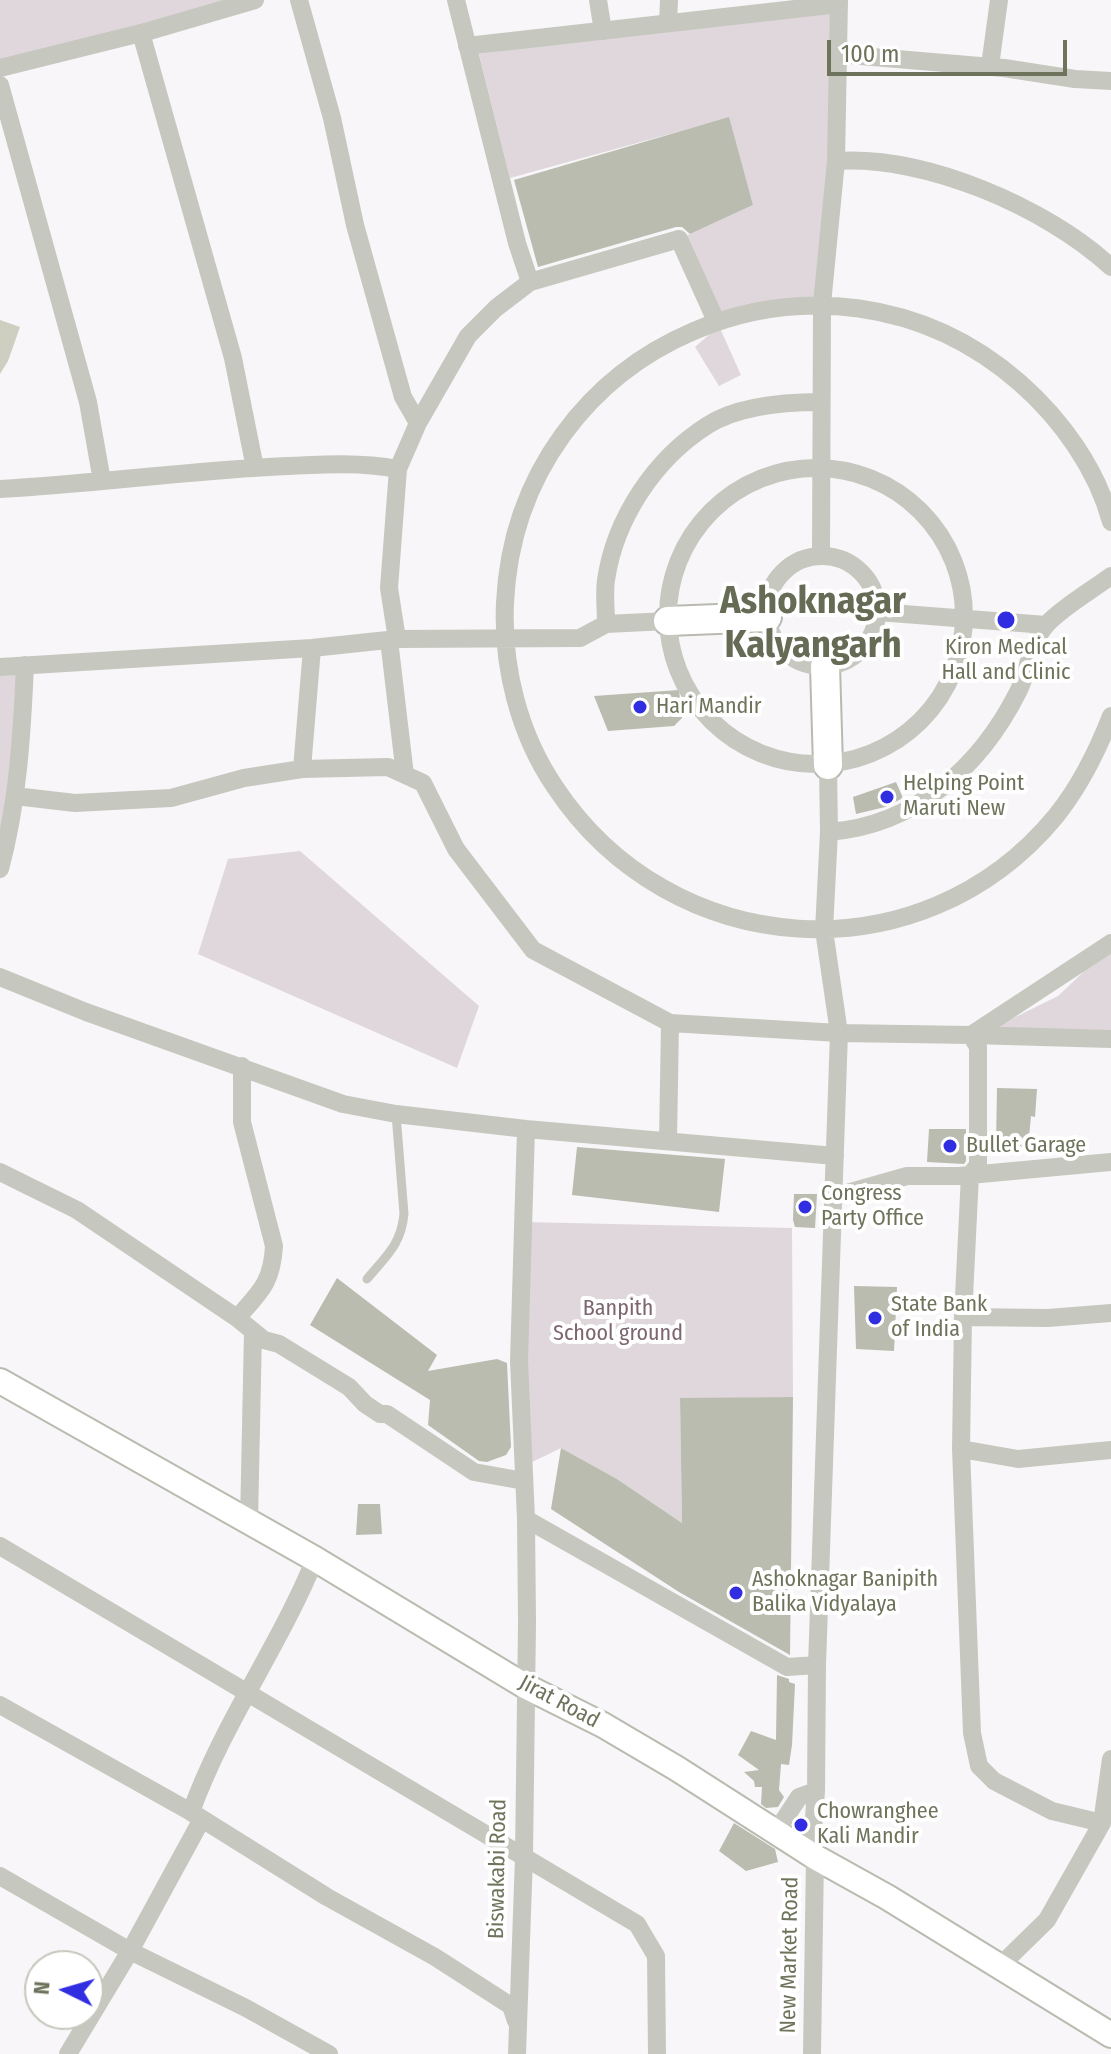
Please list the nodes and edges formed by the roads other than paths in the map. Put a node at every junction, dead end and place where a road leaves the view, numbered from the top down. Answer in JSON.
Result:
{"nodes":[{"id":1,"x":255,"y":0,"type":"edge"},
{"id":2,"x":299,"y":0,"type":"edge"},
{"id":3,"x":456,"y":0,"type":"edge"},
{"id":4,"x":598,"y":0,"type":"edge"},
{"id":5,"x":669,"y":0,"type":"edge"},
{"id":6,"x":999,"y":0,"type":"edge"},
{"id":7,"x":839,"y":2,"type":"edge"},
{"id":8,"x":668,"y":23,"type":"junction"},
{"id":9,"x":603,"y":31,"type":"junction"},
{"id":10,"x":141,"y":33,"type":"junction"},
{"id":11,"x":467,"y":46,"type":"junction"},
{"id":12,"x":837,"y":54,"type":"junction"},
{"id":13,"x":990,"y":66,"type":"junction"},
{"id":14,"x":0,"y":68,"type":"edge"},
{"id":15,"x":1111,"y":81,"type":"edge"},
{"id":16,"x":0,"y":85,"type":"edge"},
{"id":17,"x":836,"y":161,"type":"junction"},
{"id":18,"x":1111,"y":267,"type":"edge"},
{"id":19,"x":530,"y":282,"type":"junction"},
{"id":20,"x":822,"y":304,"type":"junction"},
{"id":21,"x":716,"y":321,"type":"junction"},
{"id":22,"x":821,"y":402,"type":"junction"},
{"id":23,"x":418,"y":423,"type":"junction"},
{"id":24,"x":822,"y":467,"type":"junction"},
{"id":25,"x":255,"y":468,"type":"junction"},
{"id":26,"x":398,"y":469,"type":"junction"},
{"id":27,"x":102,"y":481,"type":"junction"},
{"id":28,"x":0,"y":489,"type":"edge"},
{"id":29,"x":1111,"y":522,"type":"edge"},
{"id":30,"x":821,"y":554,"type":"junction"},
{"id":31,"x":1111,"y":576,"type":"edge"},
{"id":32,"x":878,"y":612,"type":"junction"},
{"id":33,"x":767,"y":617,"type":"junction"},
{"id":34,"x":964,"y":618,"type":"junction"},
{"id":35,"x":668,"y":621,"type":"junction"},
{"id":36,"x":606,"y":624,"type":"junction"},
{"id":37,"x":1046,"y":625,"type":"junction"},
{"id":38,"x":393,"y":639,"type":"junction"},
{"id":39,"x":505,"y":639,"type":"junction"},
{"id":40,"x":312,"y":648,"type":"junction"},
{"id":41,"x":25,"y":665,"type":"junction"},
{"id":42,"x":825,"y":666,"type":"junction"},
{"id":43,"x":0,"y":667,"type":"edge"},
{"id":44,"x":1111,"y":716,"type":"edge"},
{"id":45,"x":828,"y":765,"type":"junction"},
{"id":46,"x":302,"y":769,"type":"junction"},
{"id":47,"x":405,"y":775,"type":"junction"},
{"id":48,"x":15,"y":796,"type":"junction"},
{"id":49,"x":829,"y":832,"type":"junction"},
{"id":50,"x":0,"y":869,"type":"edge"},
{"id":51,"x":824,"y":930,"type":"junction"},
{"id":52,"x":1111,"y":943,"type":"edge"},
{"id":53,"x":0,"y":977,"type":"edge"},
{"id":54,"x":670,"y":1023,"type":"junction"},
{"id":55,"x":839,"y":1033,"type":"junction"},
{"id":56,"x":971,"y":1035,"type":"junction"},
{"id":57,"x":1111,"y":1039,"type":"edge"},
{"id":58,"x":242,"y":1066,"type":"junction"},
{"id":59,"x":396,"y":1114,"type":"junction"},
{"id":60,"x":526,"y":1129,"type":"junction"},
{"id":61,"x":668,"y":1141,"type":"junction"},
{"id":62,"x":835,"y":1156,"type":"junction"},
{"id":63,"x":1111,"y":1162,"type":"edge"},
{"id":64,"x":0,"y":1172,"type":"edge"},
{"id":65,"x":970,"y":1175,"type":"junction"},
{"id":66,"x":833,"y":1197,"type":"junction"},
{"id":67,"x":367,"y":1279,"type":"dead end"},
{"id":68,"x":1111,"y":1313,"type":"edge"},
{"id":69,"x":963,"y":1317,"type":"junction"},
{"id":70,"x":237,"y":1318,"type":"junction"},
{"id":71,"x":253,"y":1331,"type":"junction"},
{"id":72,"x":0,"y":1381,"type":"edge"},
{"id":73,"x":961,"y":1449,"type":"junction"},
{"id":74,"x":1111,"y":1450,"type":"edge"},
{"id":75,"x":524,"y":1481,"type":"junction"},
{"id":76,"x":526,"y":1519,"type":"junction"},
{"id":77,"x":249,"y":1522,"type":"junction"},
{"id":78,"x":0,"y":1546,"type":"edge"},
{"id":79,"x":315,"y":1559,"type":"junction"},
{"id":80,"x":817,"y":1665,"type":"junction"},
{"id":81,"x":525,"y":1686,"type":"junction"},
{"id":82,"x":247,"y":1693,"type":"junction"},
{"id":83,"x":0,"y":1705,"type":"edge"},
{"id":84,"x":1111,"y":1759,"type":"edge"},
{"id":85,"x":816,"y":1791,"type":"junction"},
{"id":86,"x":196,"y":1816,"type":"junction"},
{"id":87,"x":1102,"y":1823,"type":"junction"},
{"id":88,"x":776,"y":1832,"type":"junction"},
{"id":89,"x":524,"y":1857,"type":"junction"},
{"id":90,"x":815,"y":1857,"type":"junction"},
{"id":91,"x":0,"y":1876,"type":"edge"},
{"id":92,"x":130,"y":1951,"type":"junction"},
{"id":93,"x":999,"y":1967,"type":"junction"},
{"id":94,"x":518,"y":2025,"type":"junction"},
{"id":95,"x":1111,"y":2035,"type":"edge"},
{"id":96,"x":68,"y":2054,"type":"edge"},
{"id":97,"x":329,"y":2054,"type":"edge"},
{"id":98,"x":517,"y":2054,"type":"edge"},
{"id":99,"x":657,"y":2054,"type":"edge"},
{"id":100,"x":812,"y":2054,"type":"edge"}],
"edges":[{"from":1,"to":10,"type":"street"},
{"from":2,"to":23,"type":"street"},
{"from":3,"to":11,"type":"street"},
{"from":4,"to":9,"type":"street"},
{"from":5,"to":8,"type":"street"},
{"from":6,"to":13,"type":"street"},
{"from":7,"to":8,"type":"street"},
{"from":7,"to":12,"type":"street"},
{"from":8,"to":9,"type":"street"},
{"from":9,"to":11,"type":"street"},
{"from":10,"to":14,"type":"street"},
{"from":10,"to":25,"type":"street"},
{"from":11,"to":19,"type":"street"},
{"from":12,"to":13,"type":"street"},
{"from":12,"to":17,"type":"street"},
{"from":13,"to":15,"type":"street"},
{"from":16,"to":27,"type":"street"},
{"from":17,"to":18,"type":"street"},
{"from":17,"to":20,"type":"street"},
{"from":19,"to":21,"type":"street"},
{"from":19,"to":23,"type":"street"},
{"from":20,"to":21,"type":"street"},
{"from":20,"to":22,"type":"street"},
{"from":20,"to":29,"type":"street"},
{"from":21,"to":39,"type":"street"},
{"from":22,"to":24,"type":"street"},
{"from":22,"to":36,"type":"street"},
{"from":23,"to":26,"type":"street"},
{"from":24,"to":30,"type":"street"},
{"from":24,"to":34,"type":"street"},
{"from":24,"to":35,"type":"street"},
{"from":25,"to":26,"type":"street"},
{"from":25,"to":27,"type":"street"},
{"from":26,"to":38,"type":"street"},
{"from":27,"to":28,"type":"street"},
{"from":30,"to":32,"type":"street"},
{"from":30,"to":33,"type":"street"},
{"from":31,"to":37,"type":"street"},
{"from":32,"to":34,"type":"street"},
{"from":32,"to":42,"type":"street"},
{"from":33,"to":35,"type":"main road"},
{"from":33,"to":42,"type":"street"},
{"from":34,"to":37,"type":"street"},
{"from":34,"to":45,"type":"street"},
{"from":35,"to":36,"type":"street"},
{"from":35,"to":45,"type":"street"},
{"from":36,"to":39,"type":"street"},
{"from":37,"to":49,"type":"street"},
{"from":38,"to":39,"type":"street"},
{"from":38,"to":40,"type":"street"},
{"from":38,"to":47,"type":"street"},
{"from":39,"to":51,"type":"street"},
{"from":40,"to":41,"type":"street"},
{"from":40,"to":46,"type":"street"},
{"from":41,"to":43,"type":"street"},
{"from":41,"to":48,"type":"street"},
{"from":42,"to":45,"type":"main road"},
{"from":44,"to":51,"type":"street"},
{"from":45,"to":49,"type":"street","name":"New Market Road"},
{"from":46,"to":47,"type":"street"},
{"from":46,"to":48,"type":"street"},
{"from":47,"to":54,"type":"street"},
{"from":48,"to":50,"type":"street"},
{"from":49,"to":51,"type":"street","name":"New Market Road"},
{"from":51,"to":55,"type":"street","name":"New Market Road"},
{"from":52,"to":56,"type":"street"},
{"from":53,"to":58,"type":"street"},
{"from":54,"to":55,"type":"street"},
{"from":54,"to":61,"type":"street"},
{"from":55,"to":56,"type":"street"},
{"from":55,"to":62,"type":"street","name":"New Market Road"},
{"from":56,"to":57,"type":"street"},
{"from":56,"to":65,"type":"street"},
{"from":58,"to":59,"type":"street"},
{"from":58,"to":70,"type":"street"},
{"from":59,"to":60,"type":"street"},
{"from":59,"to":67,"type":"lane"},
{"from":60,"to":61,"type":"street"},
{"from":60,"to":75,"type":"street","name":"Biswakabi Road"},
{"from":61,"to":62,"type":"street"},
{"from":62,"to":66,"type":"street","name":"New Market Road"},
{"from":63,"to":65,"type":"street"},
{"from":64,"to":70,"type":"street"},
{"from":65,"to":66,"type":"street"},
{"from":65,"to":69,"type":"street"},
{"from":66,"to":80,"type":"street","name":"New Market Road"},
{"from":68,"to":69,"type":"street"},
{"from":69,"to":73,"type":"street"},
{"from":70,"to":71,"type":"street"},
{"from":71,"to":75,"type":"street"},
{"from":71,"to":77,"type":"street"},
{"from":72,"to":77,"type":"main road","name":"Jirat Road"},
{"from":73,"to":74,"type":"street"},
{"from":73,"to":87,"type":"street"},
{"from":75,"to":76,"type":"street","name":"Biswakabi Road"},
{"from":76,"to":80,"type":"street"},
{"from":76,"to":81,"type":"street","name":"Biswakabi Road"},
{"from":77,"to":79,"type":"main road","name":"Jirat Road"},
{"from":78,"to":82,"type":"street"},
{"from":79,"to":81,"type":"main road","name":"Jirat Road"},
{"from":79,"to":82,"type":"street"},
{"from":80,"to":85,"type":"street","name":"New Market Road"},
{"from":81,"to":88,"type":"main road","name":"Jirat Road"},
{"from":81,"to":89,"type":"street","name":"Biswakabi Road"},
{"from":82,"to":86,"type":"street"},
{"from":82,"to":89,"type":"street"},
{"from":83,"to":86,"type":"street"},
{"from":84,"to":87,"type":"street"},
{"from":85,"to":88,"type":"street"},
{"from":85,"to":90,"type":"street","name":"New Market Road"},
{"from":86,"to":92,"type":"street"},
{"from":86,"to":94,"type":"street"},
{"from":87,"to":93,"type":"street"},
{"from":88,"to":90,"type":"main road","name":"Jirat Road"},
{"from":89,"to":94,"type":"street","name":"Biswakabi Road"},
{"from":89,"to":99,"type":"street"},
{"from":90,"to":93,"type":"main road","name":"Jirat Road"},
{"from":90,"to":100,"type":"street","name":"New Market Road"},
{"from":91,"to":92,"type":"street"},
{"from":92,"to":96,"type":"street"},
{"from":92,"to":97,"type":"street"},
{"from":93,"to":95,"type":"main road","name":"Jirat Road"},
{"from":94,"to":98,"type":"street","name":"Biswakabi Road"}]}
